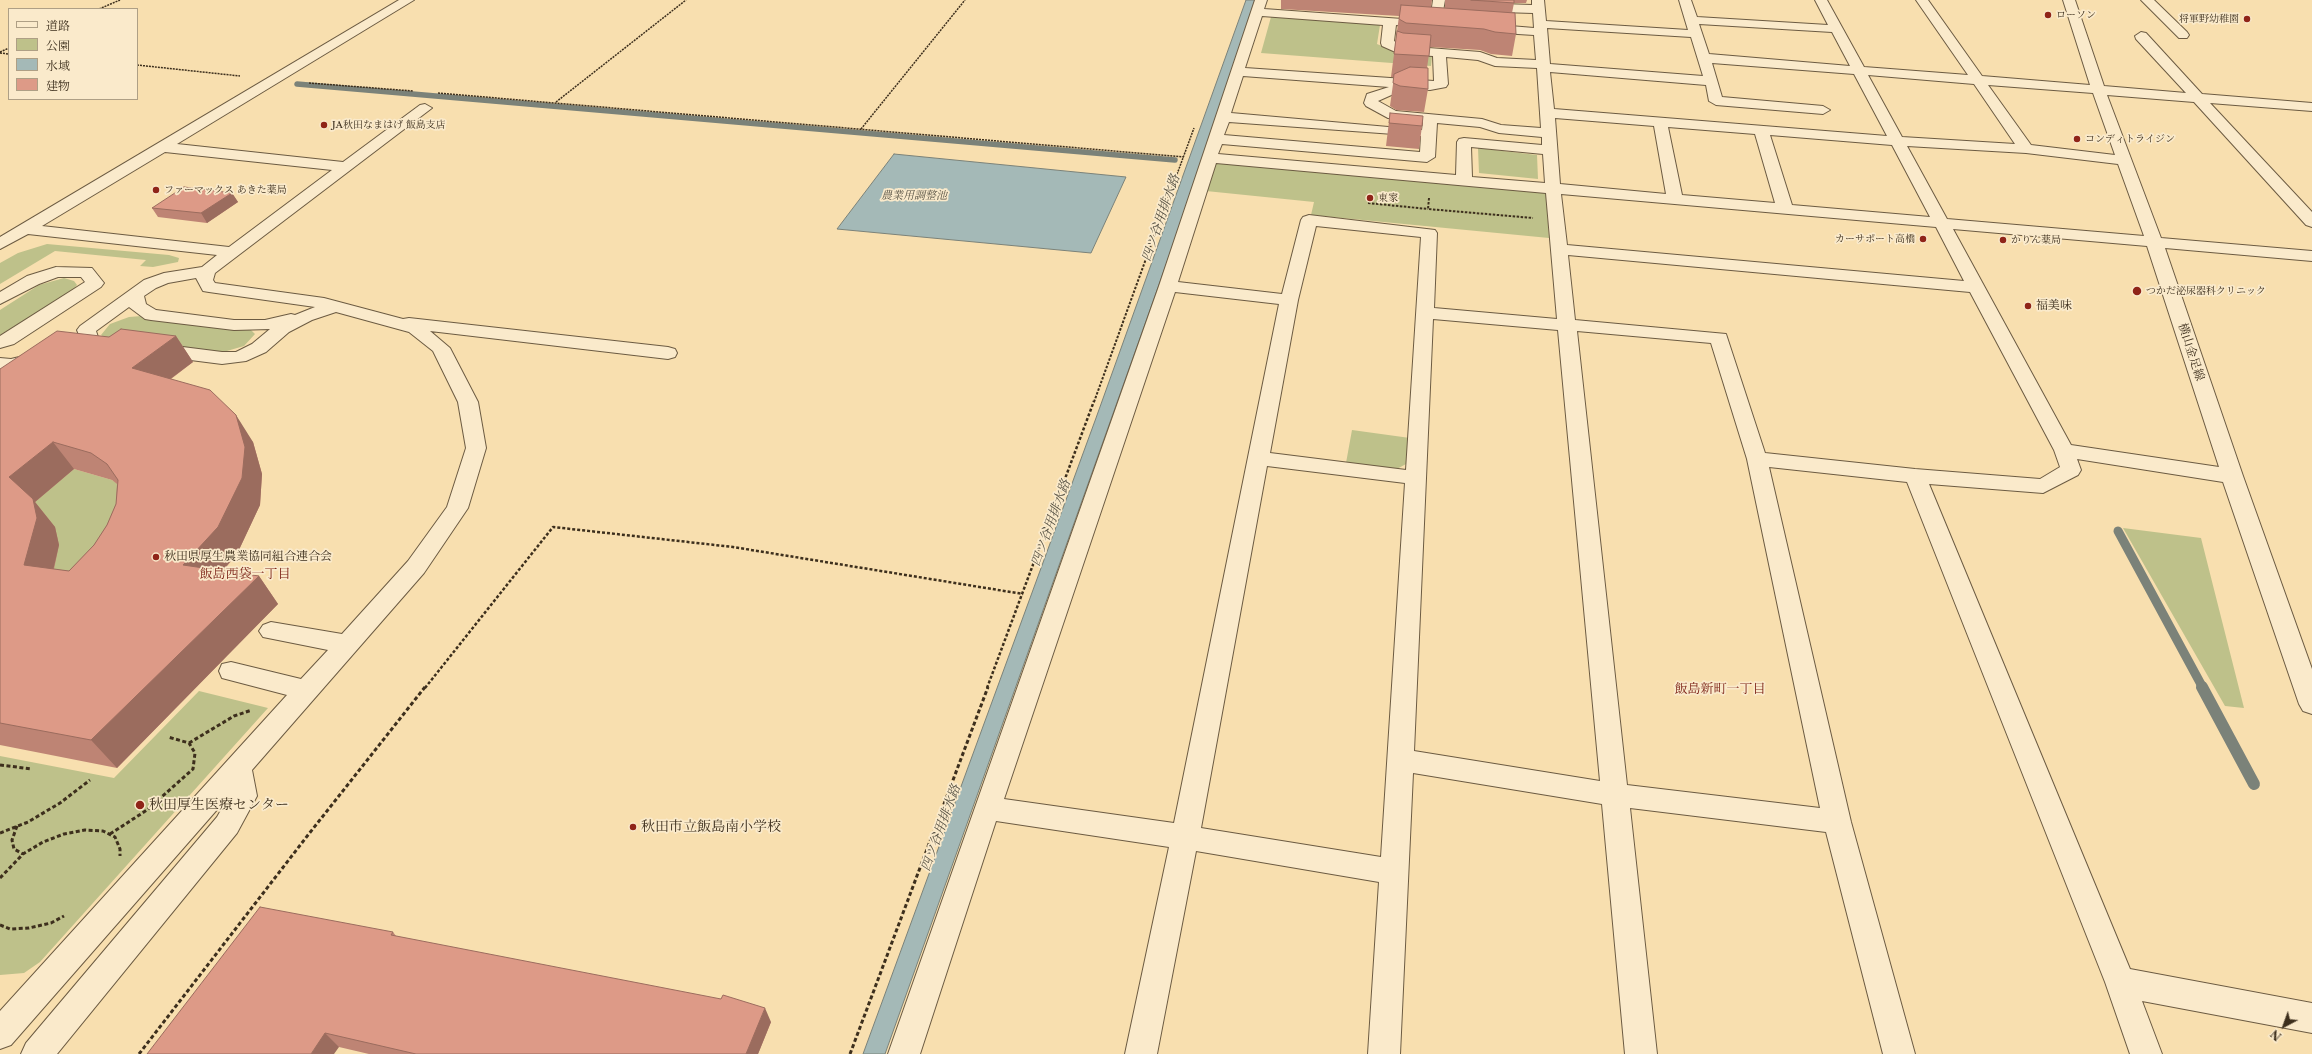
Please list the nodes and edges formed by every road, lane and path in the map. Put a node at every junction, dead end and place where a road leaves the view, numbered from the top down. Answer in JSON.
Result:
{"nodes":[{"id":1,"x":120,"y":0,"type":"edge"},
{"id":2,"x":408,"y":0,"type":"edge"},
{"id":3,"x":686,"y":0,"type":"edge"},
{"id":4,"x":965,"y":0,"type":"edge"},
{"id":5,"x":1439,"y":0,"type":"edge"},
{"id":6,"x":1469,"y":0,"type":"edge"},
{"id":7,"x":1685,"y":0,"type":"edge"},
{"id":8,"x":1821,"y":0,"type":"edge"},
{"id":9,"x":1922,"y":0,"type":"edge"},
{"id":10,"x":2069,"y":0,"type":"edge"},
{"id":11,"x":2147,"y":0,"type":"edge"},
{"id":12,"x":1538,"y":5,"type":"edge"},
{"id":13,"x":1260,"y":6,"type":"edge"},
{"id":14,"x":102,"y":8,"type":"edge"},
{"id":15,"x":1692,"y":20,"type":"junction"},
{"id":16,"x":1390,"y":21,"type":"junction"},
{"id":17,"x":1436,"y":25,"type":"junction"},
{"id":18,"x":1451,"y":26,"type":"edge"},
{"id":19,"x":1474,"y":27,"type":"edge"},
{"id":20,"x":1540,"y":28,"type":"junction"},
{"id":21,"x":1837,"y":29,"type":"junction"},
{"id":22,"x":1696,"y":34,"type":"junction"},
{"id":23,"x":2183,"y":35,"type":"dead end"},
{"id":24,"x":2141,"y":36,"type":"dead end"},
{"id":25,"x":1439,"y":53,"type":"junction"},
{"id":26,"x":1704,"y":58,"type":"junction"},
{"id":27,"x":138,"y":65,"type":"edge"},
{"id":28,"x":1543,"y":66,"type":"junction"},
{"id":29,"x":1859,"y":70,"type":"junction"},
{"id":30,"x":1239,"y":72,"type":"junction"},
{"id":31,"x":273,"y":80,"type":"junction"},
{"id":32,"x":1712,"y":81,"type":"junction"},
{"id":33,"x":1977,"y":81,"type":"junction"},
{"id":34,"x":1411,"y":85,"type":"junction"},
{"id":35,"x":2099,"y":91,"type":"junction"},
{"id":36,"x":424,"y":97,"type":"junction"},
{"id":37,"x":2197,"y":99,"type":"junction"},
{"id":38,"x":555,"y":102,"type":"junction"},
{"id":39,"x":2312,"y":107,"type":"edge"},
{"id":40,"x":1823,"y":110,"type":"dead end"},
{"id":41,"x":1547,"y":113,"type":"junction"},
{"id":42,"x":1224,"y":117,"type":"junction"},
{"id":43,"x":1430,"y":118,"type":"junction"},
{"id":44,"x":1660,"y":122,"type":"junction"},
{"id":45,"x":861,"y":129,"type":"junction"},
{"id":46,"x":1761,"y":130,"type":"junction"},
{"id":47,"x":1548,"y":133,"type":"junction"},
{"id":48,"x":1428,"y":134,"type":"junction"},
{"id":49,"x":1217,"y":139,"type":"junction"},
{"id":50,"x":1897,"y":141,"type":"junction"},
{"id":51,"x":161,"y":147,"type":"junction"},
{"id":52,"x":2026,"y":149,"type":"junction"},
{"id":53,"x":1339,"y":150,"type":"junction"},
{"id":54,"x":1550,"y":150,"type":"junction"},
{"id":55,"x":1210,"y":158,"type":"junction"},
{"id":56,"x":2123,"y":160,"type":"junction"},
{"id":57,"x":344,"y":167,"type":"junction"},
{"id":58,"x":1337,"y":169,"type":"junction"},
{"id":59,"x":1464,"y":180,"type":"junction"},
{"id":60,"x":1553,"y":188,"type":"junction"},
{"id":61,"x":1429,"y":198,"type":"dead end"},
{"id":62,"x":1675,"y":199,"type":"junction"},
{"id":63,"x":1368,"y":203,"type":"dead end"},
{"id":64,"x":1428,"y":209,"type":"junction"},
{"id":65,"x":1785,"y":209,"type":"junction"},
{"id":66,"x":1539,"y":219,"type":"dead end"},
{"id":67,"x":2312,"y":222,"type":"edge"},
{"id":68,"x":1940,"y":223,"type":"junction"},
{"id":69,"x":25,"y":229,"type":"junction"},
{"id":70,"x":2154,"y":240,"type":"junction"},
{"id":71,"x":0,"y":244,"type":"edge"},
{"id":72,"x":1560,"y":248,"type":"junction"},
{"id":73,"x":231,"y":252,"type":"junction"},
{"id":74,"x":2312,"y":256,"type":"edge"},
{"id":75,"x":206,"y":270,"type":"junction"},
{"id":76,"x":1168,"y":286,"type":"junction"},
{"id":77,"x":1974,"y":287,"type":"junction"},
{"id":78,"x":135,"y":295,"type":"junction"},
{"id":79,"x":0,"y":299,"type":"edge"},
{"id":80,"x":1289,"y":300,"type":"junction"},
{"id":81,"x":336,"y":307,"type":"junction"},
{"id":82,"x":1425,"y":312,"type":"junction"},
{"id":83,"x":306,"y":316,"type":"junction"},
{"id":84,"x":386,"y":320,"type":"junction"},
{"id":85,"x":1568,"y":326,"type":"junction"},
{"id":86,"x":0,"y":342,"type":"edge"},
{"id":87,"x":668,"y":353,"type":"dead end"},
{"id":88,"x":0,"y":364,"type":"edge"},
{"id":89,"x":6,"y":384,"type":"edge"},
{"id":90,"x":2064,"y":450,"type":"junction"},
{"id":91,"x":1259,"y":458,"type":"junction"},
{"id":92,"x":1757,"y":459,"type":"junction"},
{"id":93,"x":1915,"y":476,"type":"junction"},
{"id":94,"x":2232,"y":476,"type":"junction"},
{"id":95,"x":1416,"y":478,"type":"junction"},
{"id":96,"x":1023,"y":594,"type":"junction"},
{"id":97,"x":271,"y":631,"type":"dead end"},
{"id":98,"x":348,"y":644,"type":"junction"},
{"id":99,"x":231,"y":671,"type":"dead end"},
{"id":100,"x":307,"y":690,"type":"junction"},
{"id":101,"x":2312,"y":704,"type":"edge"},
{"id":102,"x":254,"y":710,"type":"dead end"},
{"id":103,"x":168,"y":738,"type":"dead end"},
{"id":104,"x":189,"y":743,"type":"junction"},
{"id":105,"x":1401,"y":760,"type":"junction"},
{"id":106,"x":0,"y":765,"type":"edge"},
{"id":107,"x":238,"y":768,"type":"junction"},
{"id":108,"x":32,"y":769,"type":"dead end"},
{"id":109,"x":90,"y":780,"type":"dead end"},
{"id":110,"x":1616,"y":795,"type":"junction"},
{"id":111,"x":987,"y":808,"type":"junction"},
{"id":112,"x":1837,"y":822,"type":"junction"},
{"id":113,"x":17,"y":826,"type":"junction"},
{"id":114,"x":0,"y":833,"type":"edge"},
{"id":115,"x":110,"y":834,"type":"junction"},
{"id":116,"x":1185,"y":837,"type":"junction"},
{"id":117,"x":23,"y":854,"type":"junction"},
{"id":118,"x":119,"y":863,"type":"dead end"},
{"id":119,"x":1393,"y":872,"type":"junction"},
{"id":120,"x":0,"y":878,"type":"edge"},
{"id":121,"x":68,"y":914,"type":"dead end"},
{"id":122,"x":0,"y":925,"type":"edge"},
{"id":123,"x":2120,"y":982,"type":"junction"},
{"id":124,"x":2312,"y":1018,"type":"edge"},
{"id":125,"x":5,"y":1020,"type":"edge"},
{"id":126,"x":37,"y":1054,"type":"edge"},
{"id":127,"x":139,"y":1054,"type":"edge"},
{"id":128,"x":850,"y":1054,"type":"edge"},
{"id":129,"x":904,"y":1054,"type":"edge"},
{"id":130,"x":1141,"y":1054,"type":"edge"},
{"id":131,"x":1384,"y":1054,"type":"edge"},
{"id":132,"x":1641,"y":1054,"type":"edge"},
{"id":133,"x":1899,"y":1054,"type":"edge"},
{"id":134,"x":2146,"y":1054,"type":"edge"}],
"edges":[{"from":1,"to":14,"type":"path"},
{"from":2,"to":31,"type":"street"},
{"from":3,"to":38,"type":"path"},
{"from":4,"to":45,"type":"path"},
{"from":5,"to":17,"type":"street"},
{"from":6,"to":12,"type":"street"},
{"from":7,"to":15,"type":"street"},
{"from":8,"to":21,"type":"street"},
{"from":9,"to":33,"type":"street"},
{"from":10,"to":35,"type":"street","name":"横山金足線"},
{"from":11,"to":23,"type":"street"},
{"from":12,"to":20,"type":"street"},
{"from":13,"to":16,"type":"street"},
{"from":13,"to":30,"type":"street"},
{"from":15,"to":21,"type":"street"},
{"from":15,"to":22,"type":"street"},
{"from":16,"to":17,"type":"street"},
{"from":16,"to":25,"type":"street"},
{"from":17,"to":18,"type":"street"},
{"from":19,"to":20,"type":"street"},
{"from":20,"to":22,"type":"street"},
{"from":20,"to":28,"type":"street"},
{"from":21,"to":29,"type":"street"},
{"from":22,"to":26,"type":"street"},
{"from":24,"to":37,"type":"street"},
{"from":25,"to":28,"type":"street"},
{"from":25,"to":34,"type":"street"},
{"from":26,"to":29,"type":"street"},
{"from":26,"to":32,"type":"street"},
{"from":27,"to":31,"type":"path"},
{"from":28,"to":32,"type":"street"},
{"from":28,"to":41,"type":"street"},
{"from":29,"to":33,"type":"street"},
{"from":29,"to":50,"type":"street"},
{"from":30,"to":34,"type":"street"},
{"from":30,"to":42,"type":"street"},
{"from":31,"to":36,"type":"path"},
{"from":31,"to":51,"type":"street"},
{"from":32,"to":40,"type":"street"},
{"from":33,"to":35,"type":"street"},
{"from":33,"to":52,"type":"street"},
{"from":34,"to":43,"type":"street"},
{"from":35,"to":37,"type":"street"},
{"from":35,"to":56,"type":"street","name":"横山金足線"},
{"from":36,"to":38,"type":"path"},
{"from":36,"to":57,"type":"street"},
{"from":37,"to":39,"type":"street"},
{"from":37,"to":67,"type":"street"},
{"from":38,"to":45,"type":"path"},
{"from":41,"to":44,"type":"street"},
{"from":41,"to":47,"type":"street"},
{"from":42,"to":48,"type":"street"},
{"from":42,"to":49,"type":"street"},
{"from":43,"to":47,"type":"street"},
{"from":43,"to":48,"type":"street"},
{"from":44,"to":46,"type":"street"},
{"from":44,"to":62,"type":"street"},
{"from":45,"to":96,"type":"path"},
{"from":46,"to":50,"type":"street"},
{"from":46,"to":65,"type":"street"},
{"from":47,"to":54,"type":"street"},
{"from":48,"to":53,"type":"street"},
{"from":49,"to":53,"type":"street"},
{"from":49,"to":55,"type":"street"},
{"from":50,"to":52,"type":"street"},
{"from":50,"to":68,"type":"street"},
{"from":51,"to":57,"type":"street"},
{"from":51,"to":69,"type":"street"},
{"from":52,"to":56,"type":"street"},
{"from":53,"to":58,"type":"street"},
{"from":54,"to":59,"type":"street"},
{"from":54,"to":60,"type":"street"},
{"from":55,"to":58,"type":"street"},
{"from":55,"to":76,"type":"street"},
{"from":56,"to":70,"type":"street","name":"横山金足線"},
{"from":57,"to":73,"type":"street"},
{"from":58,"to":59,"type":"street"},
{"from":59,"to":60,"type":"street"},
{"from":60,"to":62,"type":"street"},
{"from":60,"to":72,"type":"street"},
{"from":61,"to":64,"type":"path"},
{"from":62,"to":65,"type":"street"},
{"from":63,"to":64,"type":"path"},
{"from":64,"to":66,"type":"path"},
{"from":65,"to":68,"type":"street"},
{"from":68,"to":70,"type":"street"},
{"from":68,"to":77,"type":"street"},
{"from":69,"to":71,"type":"street"},
{"from":69,"to":73,"type":"street"},
{"from":70,"to":74,"type":"street"},
{"from":70,"to":94,"type":"street","name":"横山金足線"},
{"from":72,"to":77,"type":"street"},
{"from":72,"to":85,"type":"street"},
{"from":73,"to":75,"type":"street"},
{"from":75,"to":78,"type":"street"},
{"from":75,"to":81,"type":"street"},
{"from":76,"to":80,"type":"street"},
{"from":76,"to":111,"type":"street"},
{"from":77,"to":90,"type":"street"},
{"from":78,"to":83,"type":"street"},
{"from":78,"to":83,"type":"street"},
{"from":79,"to":86,"type":"street"},
{"from":80,"to":82,"type":"street"},
{"from":80,"to":91,"type":"street"},
{"from":81,"to":83,"type":"street"},
{"from":81,"to":84,"type":"street"},
{"from":82,"to":85,"type":"street"},
{"from":82,"to":95,"type":"street"},
{"from":84,"to":87,"type":"street"},
{"from":84,"to":98,"type":"street"},
{"from":85,"to":92,"type":"street"},
{"from":85,"to":110,"type":"street"},
{"from":88,"to":89,"type":"street"},
{"from":90,"to":93,"type":"street"},
{"from":90,"to":94,"type":"street"},
{"from":91,"to":95,"type":"street"},
{"from":91,"to":116,"type":"street"},
{"from":92,"to":93,"type":"street"},
{"from":92,"to":112,"type":"street"},
{"from":93,"to":123,"type":"street"},
{"from":94,"to":101,"type":"street","name":"横山金足線"},
{"from":95,"to":105,"type":"street"},
{"from":96,"to":127,"type":"path"},
{"from":96,"to":128,"type":"path"},
{"from":97,"to":98,"type":"street"},
{"from":98,"to":100,"type":"street"},
{"from":99,"to":100,"type":"street"},
{"from":100,"to":107,"type":"street"},
{"from":102,"to":104,"type":"path"},
{"from":103,"to":104,"type":"path"},
{"from":104,"to":115,"type":"path"},
{"from":105,"to":110,"type":"street"},
{"from":105,"to":119,"type":"street"},
{"from":106,"to":108,"type":"path"},
{"from":107,"to":125,"type":"street"},
{"from":107,"to":126,"type":"street"},
{"from":109,"to":113,"type":"path"},
{"from":110,"to":112,"type":"street"},
{"from":110,"to":132,"type":"street"},
{"from":111,"to":116,"type":"street"},
{"from":111,"to":129,"type":"street"},
{"from":112,"to":133,"type":"street"},
{"from":113,"to":114,"type":"path"},
{"from":113,"to":117,"type":"path"},
{"from":115,"to":117,"type":"path"},
{"from":115,"to":118,"type":"path"},
{"from":116,"to":119,"type":"street"},
{"from":116,"to":130,"type":"street"},
{"from":117,"to":120,"type":"path"},
{"from":119,"to":131,"type":"street"},
{"from":121,"to":122,"type":"path"},
{"from":123,"to":124,"type":"street"},
{"from":123,"to":134,"type":"street"}]}
